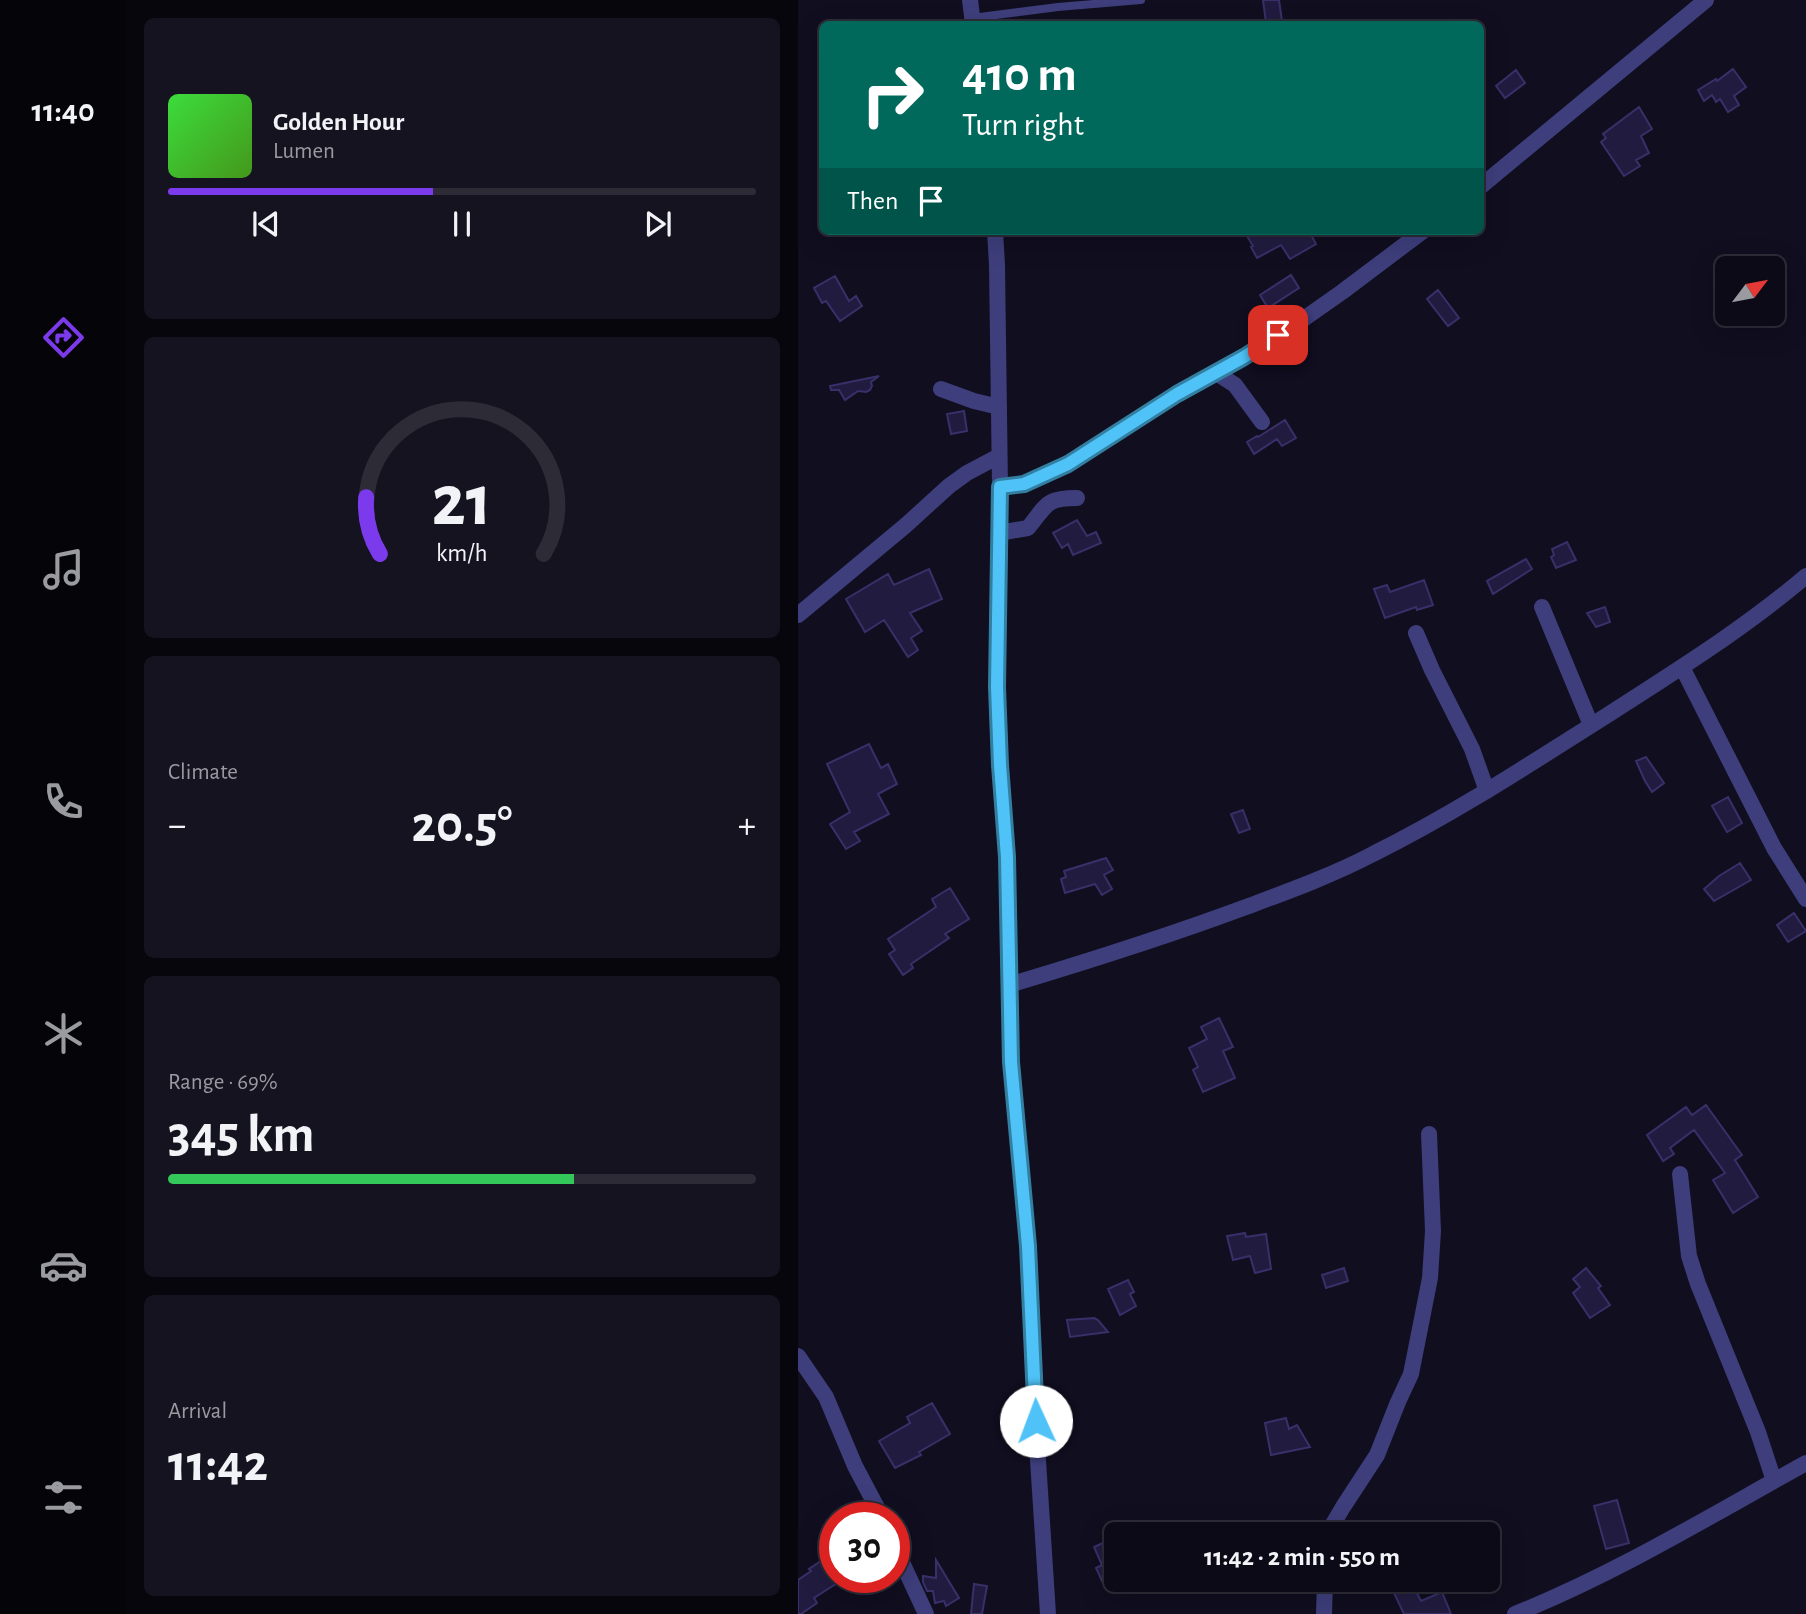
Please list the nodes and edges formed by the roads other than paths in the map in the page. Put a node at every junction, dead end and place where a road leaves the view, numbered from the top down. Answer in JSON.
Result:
{"nodes":[{"id":1,"x":970,"y":0,"type":"edge"},
{"id":2,"x":1140,"y":0,"type":"edge"},
{"id":3,"x":1706,"y":0,"type":"edge"},
{"id":4,"x":973,"y":21,"type":"edge"},
{"id":5,"x":1484,"y":184,"type":"edge"},
{"id":6,"x":995,"y":235,"type":"edge"},
{"id":7,"x":1418,"y":235,"type":"edge"},
{"id":8,"x":1215,"y":372,"type":"junction"},
{"id":9,"x":941,"y":389,"type":"dead end"},
{"id":10,"x":999,"y":407,"type":"junction"},
{"id":11,"x":1262,"y":422,"type":"dead end"},
{"id":12,"x":999,"y":456,"type":"junction"},
{"id":13,"x":1000,"y":487,"type":"junction"},
{"id":14,"x":1077,"y":498,"type":"dead end"},
{"id":15,"x":999,"y":533,"type":"junction"},
{"id":16,"x":1804,"y":582,"type":"edge"},
{"id":17,"x":1542,"y":607,"type":"dead end"},
{"id":18,"x":798,"y":615,"type":"edge"},
{"id":19,"x":1416,"y":633,"type":"dead end"},
{"id":20,"x":1682,"y":667,"type":"junction"},
{"id":21,"x":1591,"y":725,"type":"junction"},
{"id":22,"x":1487,"y":791,"type":"junction"},
{"id":23,"x":1806,"y":899,"type":"edge"},
{"id":24,"x":1009,"y":985,"type":"junction"},
{"id":25,"x":1429,"y":1134,"type":"dead end"},
{"id":26,"x":1680,"y":1174,"type":"dead end"},
{"id":27,"x":798,"y":1356,"type":"edge"},
{"id":28,"x":1806,"y":1463,"type":"edge"},
{"id":29,"x":1774,"y":1480,"type":"junction"},
{"id":30,"x":874,"y":1502,"type":"edge"},
{"id":31,"x":1334,"y":1522,"type":"edge"},
{"id":32,"x":910,"y":1580,"type":"edge"},
{"id":33,"x":1325,"y":1592,"type":"edge"},
{"id":34,"x":926,"y":1614,"type":"edge"},
{"id":35,"x":1048,"y":1614,"type":"edge"},
{"id":36,"x":1324,"y":1614,"type":"edge"},
{"id":37,"x":1515,"y":1614,"type":"edge"}],
"edges":[{"from":1,"to":4,"type":"street"},
{"from":2,"to":4,"type":"lane"},
{"from":3,"to":5,"type":"street"},
{"from":6,"to":10,"type":"street"},
{"from":7,"to":8,"type":"street"},
{"from":8,"to":11,"type":"street"},
{"from":8,"to":13,"type":"street"},
{"from":9,"to":10,"type":"street"},
{"from":10,"to":12,"type":"street"},
{"from":12,"to":13,"type":"street"},
{"from":12,"to":18,"type":"street"},
{"from":13,"to":15,"type":"street"},
{"from":14,"to":15,"type":"street"},
{"from":15,"to":24,"type":"street"},
{"from":16,"to":20,"type":"street"},
{"from":17,"to":21,"type":"street"},
{"from":19,"to":22,"type":"street"},
{"from":20,"to":21,"type":"street"},
{"from":20,"to":23,"type":"street"},
{"from":21,"to":22,"type":"street"},
{"from":22,"to":24,"type":"street"},
{"from":24,"to":35,"type":"street"},
{"from":25,"to":31,"type":"street"},
{"from":26,"to":29,"type":"street"},
{"from":27,"to":30,"type":"street"},
{"from":28,"to":29,"type":"street"},
{"from":29,"to":37,"type":"street"},
{"from":32,"to":34,"type":"street"},
{"from":33,"to":36,"type":"street"}]}
